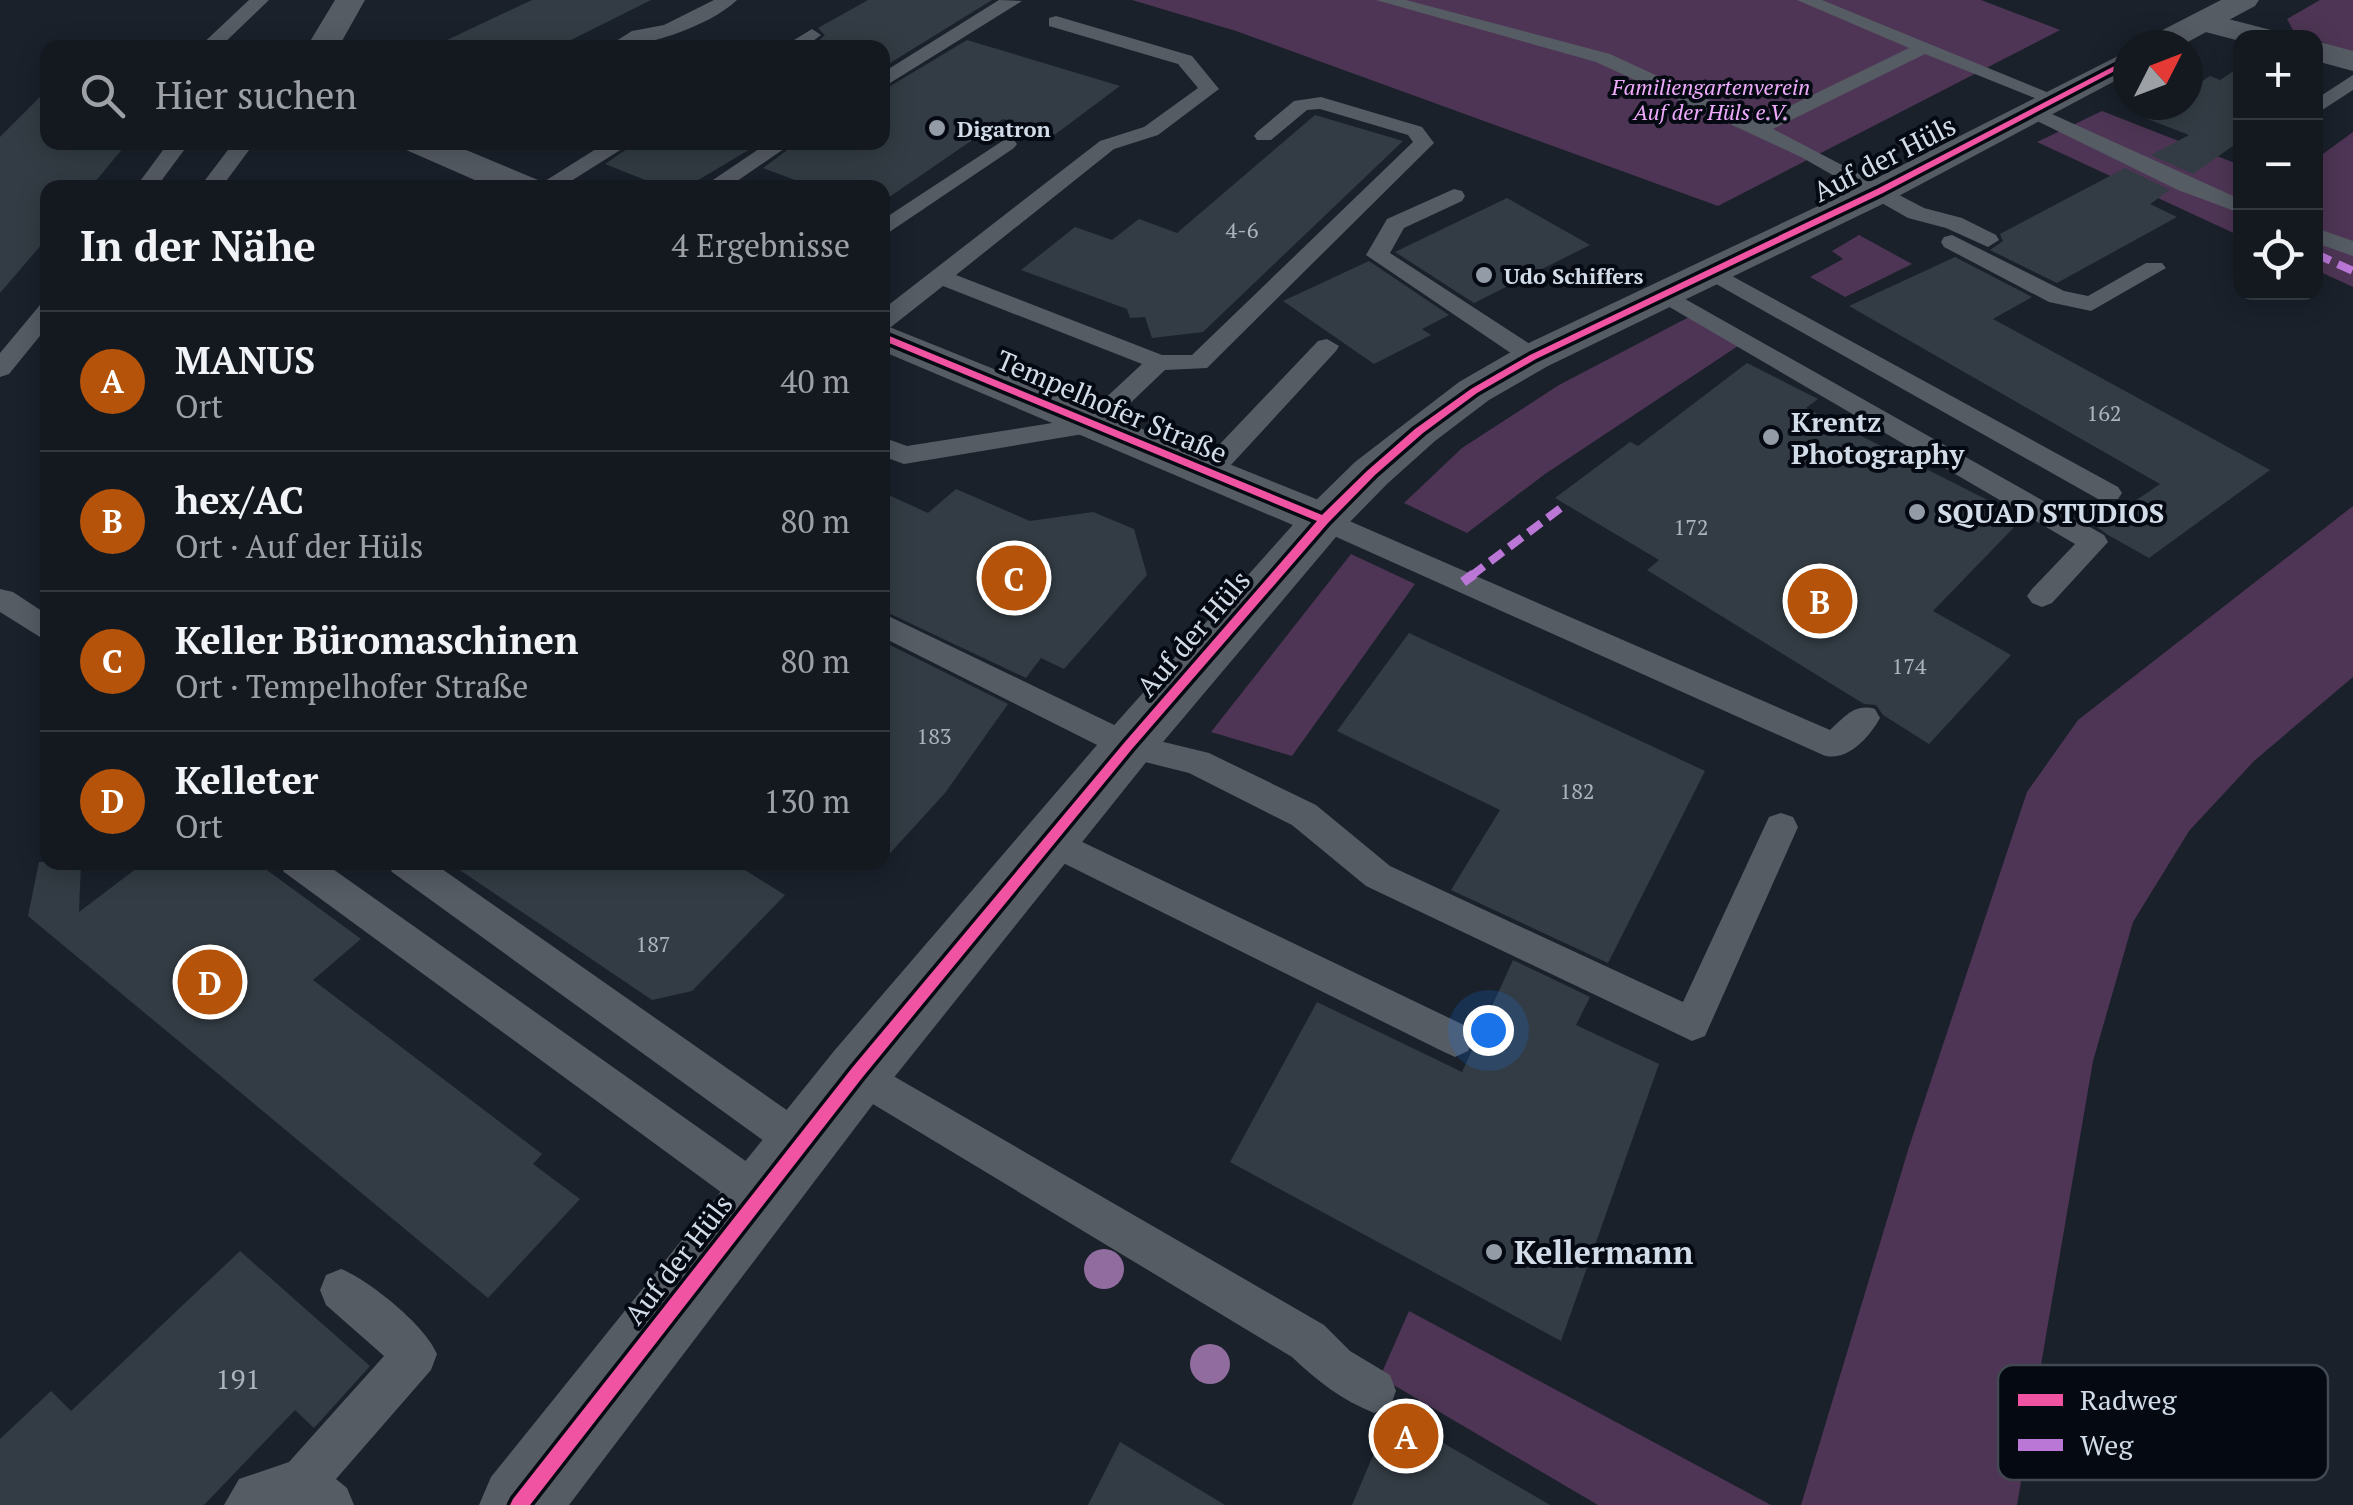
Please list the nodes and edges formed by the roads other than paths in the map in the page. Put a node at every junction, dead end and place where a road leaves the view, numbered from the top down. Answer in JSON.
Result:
{"nodes":[{"id":1,"x":260,"y":0,"type":"edge"},
{"id":2,"x":350,"y":0,"type":"edge"},
{"id":3,"x":728,"y":0,"type":"edge"},
{"id":4,"x":1008,"y":0,"type":"edge"},
{"id":5,"x":1385,"y":0,"type":"edge"},
{"id":6,"x":1806,"y":0,"type":"edge"},
{"id":7,"x":2244,"y":0,"type":"edge"},
{"id":8,"x":1056,"y":22,"type":"dead end"},
{"id":9,"x":2205,"y":22,"type":"junction"},
{"id":10,"x":2189,"y":30,"type":"edge"},
{"id":11,"x":2234,"y":30,"type":"edge"},
{"id":12,"x":812,"y":36,"type":"dead end"},
{"id":13,"x":216,"y":40,"type":"edge"},
{"id":14,"x":327,"y":40,"type":"edge"},
{"id":15,"x":629,"y":40,"type":"edge"},
{"id":16,"x":805,"y":40,"type":"edge"},
{"id":17,"x":1922,"y":48,"type":"junction"},
{"id":18,"x":2323,"y":53,"type":"edge"},
{"id":19,"x":2353,"y":61,"type":"edge"},
{"id":20,"x":2113,"y":68,"type":"edge"},
{"id":21,"x":890,"y":77,"type":"edge"},
{"id":22,"x":2353,"y":81,"type":"edge"},
{"id":23,"x":2323,"y":103,"type":"edge"},
{"id":24,"x":2043,"y":105,"type":"junction"},
{"id":25,"x":1758,"y":130,"type":"junction"},
{"id":26,"x":1264,"y":136,"type":"dead end"},
{"id":27,"x":1007,"y":144,"type":"dead end"},
{"id":28,"x":174,"y":150,"type":"edge"},
{"id":29,"x":238,"y":150,"type":"edge"},
{"id":30,"x":437,"y":150,"type":"edge"},
{"id":31,"x":609,"y":150,"type":"edge"},
{"id":32,"x":771,"y":150,"type":"edge"},
{"id":33,"x":150,"y":180,"type":"edge"},
{"id":34,"x":215,"y":180,"type":"edge"},
{"id":35,"x":506,"y":180,"type":"edge"},
{"id":36,"x":558,"y":180,"type":"edge"},
{"id":37,"x":724,"y":180,"type":"edge"},
{"id":38,"x":1454,"y":196,"type":"dead end"},
{"id":39,"x":1898,"y":202,"type":"junction"},
{"id":40,"x":2233,"y":203,"type":"edge"},
{"id":41,"x":890,"y":224,"type":"edge"},
{"id":42,"x":2323,"y":238,"type":"edge"},
{"id":43,"x":1988,"y":240,"type":"dead end"},
{"id":44,"x":2353,"y":249,"type":"edge"},
{"id":45,"x":2154,"y":268,"type":"dead end"},
{"id":46,"x":1710,"y":270,"type":"junction"},
{"id":47,"x":941,"y":276,"type":"junction"},
{"id":48,"x":2064,"y":280,"type":"dead end"},
{"id":49,"x":1662,"y":292,"type":"junction"},
{"id":50,"x":2091,"y":304,"type":"junction"},
{"id":51,"x":890,"y":316,"type":"edge"},
{"id":52,"x":40,"y":320,"type":"edge"},
{"id":53,"x":890,"y":339,"type":"edge"},
{"id":54,"x":1327,"y":346,"type":"dead end"},
{"id":55,"x":1534,"y":357,"type":"junction"},
{"id":56,"x":1159,"y":362,"type":"junction"},
{"id":57,"x":0,"y":369,"type":"edge"},
{"id":58,"x":1092,"y":424,"type":"junction"},
{"id":59,"x":890,"y":449,"type":"edge"},
{"id":60,"x":1208,"y":473,"type":"junction"},
{"id":61,"x":2108,"y":493,"type":"dead end"},
{"id":62,"x":1324,"y":520,"type":"junction"},
{"id":63,"x":2042,"y":596,"type":"dead end"},
{"id":64,"x":3,"y":599,"type":"dead end"},
{"id":65,"x":40,"y":625,"type":"edge"},
{"id":66,"x":890,"y":628,"type":"edge"},
{"id":67,"x":1864,"y":718,"type":"dead end"},
{"id":68,"x":1128,"y":746,"type":"junction"},
{"id":69,"x":1781,"y":827,"type":"dead end"},
{"id":70,"x":1049,"y":840,"type":"junction"},
{"id":71,"x":307,"y":870,"type":"edge"},
{"id":72,"x":415,"y":870,"type":"edge"},
{"id":73,"x":1455,"y":1039,"type":"dead end"},
{"id":74,"x":857,"y":1073,"type":"junction"},
{"id":75,"x":800,"y":1144,"type":"junction"},
{"id":76,"x":759,"y":1195,"type":"junction"},
{"id":77,"x":342,"y":1290,"type":"dead end"},
{"id":78,"x":1374,"y":1391,"type":"dead end"},
{"id":79,"x":317,"y":1493,"type":"edge"},
{"id":80,"x":248,"y":1505,"type":"edge"},
{"id":81,"x":518,"y":1505,"type":"edge"}],
"edges":[{"from":1,"to":13,"type":"lane"},
{"from":2,"to":14,"type":"street"},
{"from":3,"to":15,"type":"lane"},
{"from":4,"to":21,"type":"lane"},
{"from":5,"to":25,"type":"lane"},
{"from":6,"to":17,"type":"lane"},
{"from":7,"to":9,"type":"street"},
{"from":8,"to":47,"type":"lane"},
{"from":9,"to":10,"type":"street"},
{"from":9,"to":11,"type":"street"},
{"from":12,"to":16,"type":"lane"},
{"from":17,"to":24,"type":"lane"},
{"from":17,"to":25,"type":"lane"},
{"from":18,"to":19,"type":"street"},
{"from":20,"to":24,"type":"street","name":"Auf der Hüls"},
{"from":22,"to":23,"type":"lane"},
{"from":24,"to":39,"type":"street","name":"Auf der Hüls"},
{"from":24,"to":40,"type":"lane"},
{"from":25,"to":39,"type":"lane"},
{"from":26,"to":56,"type":"lane"},
{"from":27,"to":41,"type":"lane"},
{"from":28,"to":33,"type":"lane"},
{"from":29,"to":34,"type":"lane"},
{"from":30,"to":35,"type":"street"},
{"from":31,"to":36,"type":"lane"},
{"from":32,"to":37,"type":"lane"},
{"from":38,"to":55,"type":"lane"},
{"from":39,"to":43,"type":"lane"},
{"from":39,"to":46,"type":"street","name":"Auf der Hüls"},
{"from":39,"to":50,"type":"lane"},
{"from":42,"to":44,"type":"lane"},
{"from":45,"to":50,"type":"lane"},
{"from":46,"to":49,"type":"street","name":"Auf der Hüls"},
{"from":46,"to":61,"type":"lane"},
{"from":47,"to":51,"type":"lane"},
{"from":47,"to":56,"type":"lane"},
{"from":48,"to":50,"type":"lane"},
{"from":49,"to":55,"type":"street","name":"Auf der Hüls"},
{"from":49,"to":63,"type":"lane"},
{"from":52,"to":57,"type":"lane"},
{"from":53,"to":58,"type":"street","name":"Tempelhofer Straße"},
{"from":54,"to":60,"type":"lane"},
{"from":55,"to":62,"type":"street","name":"Auf der Hüls"},
{"from":56,"to":58,"type":"lane"},
{"from":58,"to":59,"type":"lane"},
{"from":58,"to":60,"type":"street","name":"Tempelhofer Straße"},
{"from":60,"to":62,"type":"street","name":"Tempelhofer Straße"},
{"from":62,"to":67,"type":"lane"},
{"from":62,"to":68,"type":"street","name":"Auf der Hüls"},
{"from":64,"to":65,"type":"lane"},
{"from":66,"to":68,"type":"lane"},
{"from":68,"to":69,"type":"lane"},
{"from":68,"to":70,"type":"street","name":"Auf der Hüls"},
{"from":70,"to":73,"type":"lane"},
{"from":70,"to":74,"type":"street","name":"Auf der Hüls"},
{"from":71,"to":76,"type":"lane"},
{"from":72,"to":75,"type":"lane"},
{"from":74,"to":75,"type":"street","name":"Auf der Hüls"},
{"from":74,"to":78,"type":"lane"},
{"from":75,"to":76,"type":"street","name":"Auf der Hüls"},
{"from":76,"to":81,"type":"street","name":"Auf der Hüls"},
{"from":77,"to":79,"type":"lane"},
{"from":79,"to":80,"type":"lane"}]}
